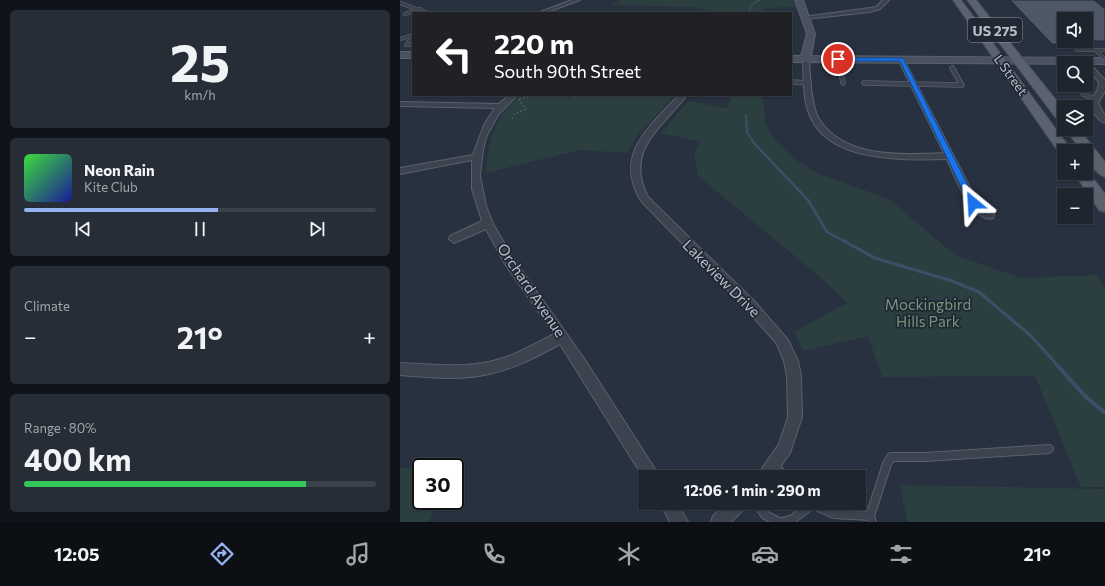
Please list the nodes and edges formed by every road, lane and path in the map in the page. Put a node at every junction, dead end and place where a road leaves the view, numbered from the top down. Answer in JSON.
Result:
{"nodes":[{"id":1,"x":575,"y":0,"type":"edge"},
{"id":2,"x":799,"y":0,"type":"edge"},
{"id":3,"x":886,"y":0,"type":"edge"},
{"id":4,"x":957,"y":0,"type":"edge"},
{"id":5,"x":971,"y":0,"type":"edge"},
{"id":6,"x":400,"y":3,"type":"edge"},
{"id":7,"x":420,"y":9,"type":"junction"},
{"id":8,"x":400,"y":12,"type":"edge"},
{"id":9,"x":425,"y":12,"type":"edge"},
{"id":10,"x":545,"y":12,"type":"edge"},
{"id":11,"x":405,"y":14,"type":"junction"},
{"id":12,"x":412,"y":15,"type":"edge"},
{"id":13,"x":806,"y":17,"type":"junction"},
{"id":14,"x":412,"y":36,"type":"edge"},
{"id":15,"x":400,"y":39,"type":"edge"},
{"id":16,"x":412,"y":45,"type":"edge"},
{"id":17,"x":1077,"y":50,"type":"dead end"},
{"id":18,"x":1095,"y":50,"type":"junction"},
{"id":19,"x":1105,"y":50,"type":"edge"},
{"id":20,"x":400,"y":55,"type":"edge"},
{"id":21,"x":412,"y":55,"type":"edge"},
{"id":22,"x":792,"y":59,"type":"edge"},
{"id":23,"x":806,"y":59,"type":"junction"},
{"id":24,"x":838,"y":59,"type":"junction"},
{"id":25,"x":902,"y":59,"type":"junction"},
{"id":26,"x":1000,"y":60,"type":"junction"},
{"id":27,"x":1018,"y":60,"type":"junction"},
{"id":28,"x":1105,"y":60,"type":"edge"},
{"id":29,"x":1057,"y":61,"type":"edge"},
{"id":30,"x":1093,"y":61,"type":"edge"},
{"id":31,"x":952,"y":68,"type":"dead end"},
{"id":32,"x":1093,"y":69,"type":"edge"},
{"id":33,"x":1102,"y":77,"type":"edge"},
{"id":34,"x":792,"y":82,"type":"edge"},
{"id":35,"x":809,"y":83,"type":"junction"},
{"id":36,"x":864,"y":83,"type":"dead end"},
{"id":37,"x":913,"y":83,"type":"junction"},
{"id":38,"x":843,"y":84,"type":"dead end"},
{"id":39,"x":1102,"y":92,"type":"edge"},
{"id":40,"x":1083,"y":93,"type":"edge"},
{"id":41,"x":533,"y":96,"type":"edge"},
{"id":42,"x":682,"y":96,"type":"edge"},
{"id":43,"x":516,"y":98,"type":"edge"},
{"id":44,"x":1096,"y":99,"type":"junction"},
{"id":45,"x":400,"y":104,"type":"edge"},
{"id":46,"x":501,"y":106,"type":"junction"},
{"id":47,"x":1057,"y":110,"type":"edge"},
{"id":48,"x":512,"y":120,"type":"dead end"},
{"id":49,"x":1105,"y":120,"type":"edge"},
{"id":50,"x":1077,"y":136,"type":"edge"},
{"id":51,"x":1060,"y":144,"type":"edge"},
{"id":52,"x":476,"y":156,"type":"junction"},
{"id":53,"x":949,"y":156,"type":"junction"},
{"id":54,"x":400,"y":171,"type":"edge"},
{"id":55,"x":1105,"y":172,"type":"edge"},
{"id":56,"x":1086,"y":180,"type":"edge"},
{"id":57,"x":1105,"y":206,"type":"edge"},
{"id":58,"x":989,"y":215,"type":"dead end"},
{"id":59,"x":488,"y":223,"type":"junction"},
{"id":60,"x":454,"y":239,"type":"dead end"},
{"id":61,"x":562,"y":336,"type":"junction"},
{"id":62,"x":400,"y":369,"type":"edge"},
{"id":63,"x":1049,"y":449,"type":"dead end"},
{"id":64,"x":774,"y":464,"type":"junction"},
{"id":65,"x":648,"y":470,"type":"edge"},
{"id":66,"x":769,"y":470,"type":"edge"},
{"id":67,"x":779,"y":470,"type":"edge"},
{"id":68,"x":672,"y":510,"type":"edge"},
{"id":69,"x":731,"y":510,"type":"edge"},
{"id":70,"x":762,"y":510,"type":"edge"},
{"id":71,"x":803,"y":510,"type":"edge"},
{"id":72,"x":824,"y":510,"type":"edge"},
{"id":73,"x":871,"y":519,"type":"edge"},
{"id":74,"x":680,"y":522,"type":"edge"},
{"id":75,"x":719,"y":522,"type":"edge"},
{"id":76,"x":779,"y":522,"type":"edge"},
{"id":77,"x":782,"y":522,"type":"edge"}],
"edges":[{"from":1,"to":10,"type":"street"},
{"from":2,"to":13,"type":"street"},
{"from":3,"to":13,"type":"street"},
{"from":4,"to":26,"type":"main road","name":"L Street","number":"US 275"},
{"from":5,"to":27,"type":"main road","name":"L Street","number":"US 275"},
{"from":6,"to":7,"type":"lane"},
{"from":7,"to":9,"type":"lane"},
{"from":7,"to":11,"type":"lane"},
{"from":8,"to":11,"type":"lane"},
{"from":11,"to":12,"type":"lane"},
{"from":13,"to":23,"type":"street"},
{"from":14,"to":15,"type":"lane"},
{"from":14,"to":16,"type":"lane"},
{"from":17,"to":18,"type":"lane"},
{"from":18,"to":19,"type":"lane"},
{"from":18,"to":28,"type":"lane"},
{"from":20,"to":21,"type":"street"},
{"from":22,"to":23,"type":"street"},
{"from":23,"to":24,"type":"street"},
{"from":23,"to":35,"type":"street"},
{"from":24,"to":25,"type":"street"},
{"from":24,"to":38,"type":"lane"},
{"from":25,"to":26,"type":"street"},
{"from":25,"to":37,"type":"street"},
{"from":26,"to":27,"type":"street"},
{"from":26,"to":51,"type":"main road","name":"L Street","number":"US 275"},
{"from":27,"to":29,"type":"street"},
{"from":27,"to":47,"type":"main road","name":"L Street","number":"US 275"},
{"from":28,"to":30,"type":"street"},
{"from":31,"to":37,"type":"lane"},
{"from":32,"to":33,"type":"street"},
{"from":33,"to":39,"type":"street"},
{"from":34,"to":35,"type":"lane"},
{"from":35,"to":53,"type":"street"},
{"from":36,"to":37,"type":"lane"},
{"from":37,"to":53,"type":"street"},
{"from":39,"to":44,"type":"street"},
{"from":40,"to":44,"type":"lane"},
{"from":41,"to":43,"type":"path"},
{"from":42,"to":64,"type":"street","name":"Lakeview Drive"},
{"from":43,"to":46,"type":"street","name":"Orchard Avenue"},
{"from":43,"to":48,"type":"path"},
{"from":44,"to":49,"type":"street"},
{"from":45,"to":46,"type":"street"},
{"from":46,"to":52,"type":"street","name":"Orchard Avenue"},
{"from":50,"to":55,"type":"main road"},
{"from":52,"to":54,"type":"street"},
{"from":52,"to":59,"type":"street","name":"Orchard Avenue"},
{"from":53,"to":58,"type":"street"},
{"from":56,"to":57,"type":"main road"},
{"from":59,"to":60,"type":"street"},
{"from":59,"to":61,"type":"street","name":"Orchard Avenue"},
{"from":61,"to":62,"type":"street"},
{"from":61,"to":65,"type":"street","name":"Orchard Avenue"},
{"from":63,"to":73,"type":"lane"},
{"from":64,"to":66,"type":"street","name":"Lakeview Drive"},
{"from":64,"to":67,"type":"lane"},
{"from":68,"to":74,"type":"street"},
{"from":69,"to":75,"type":"street"},
{"from":70,"to":76,"type":"lane"},
{"from":71,"to":77,"type":"lane"},
{"from":72,"to":73,"type":"lane"}]}
